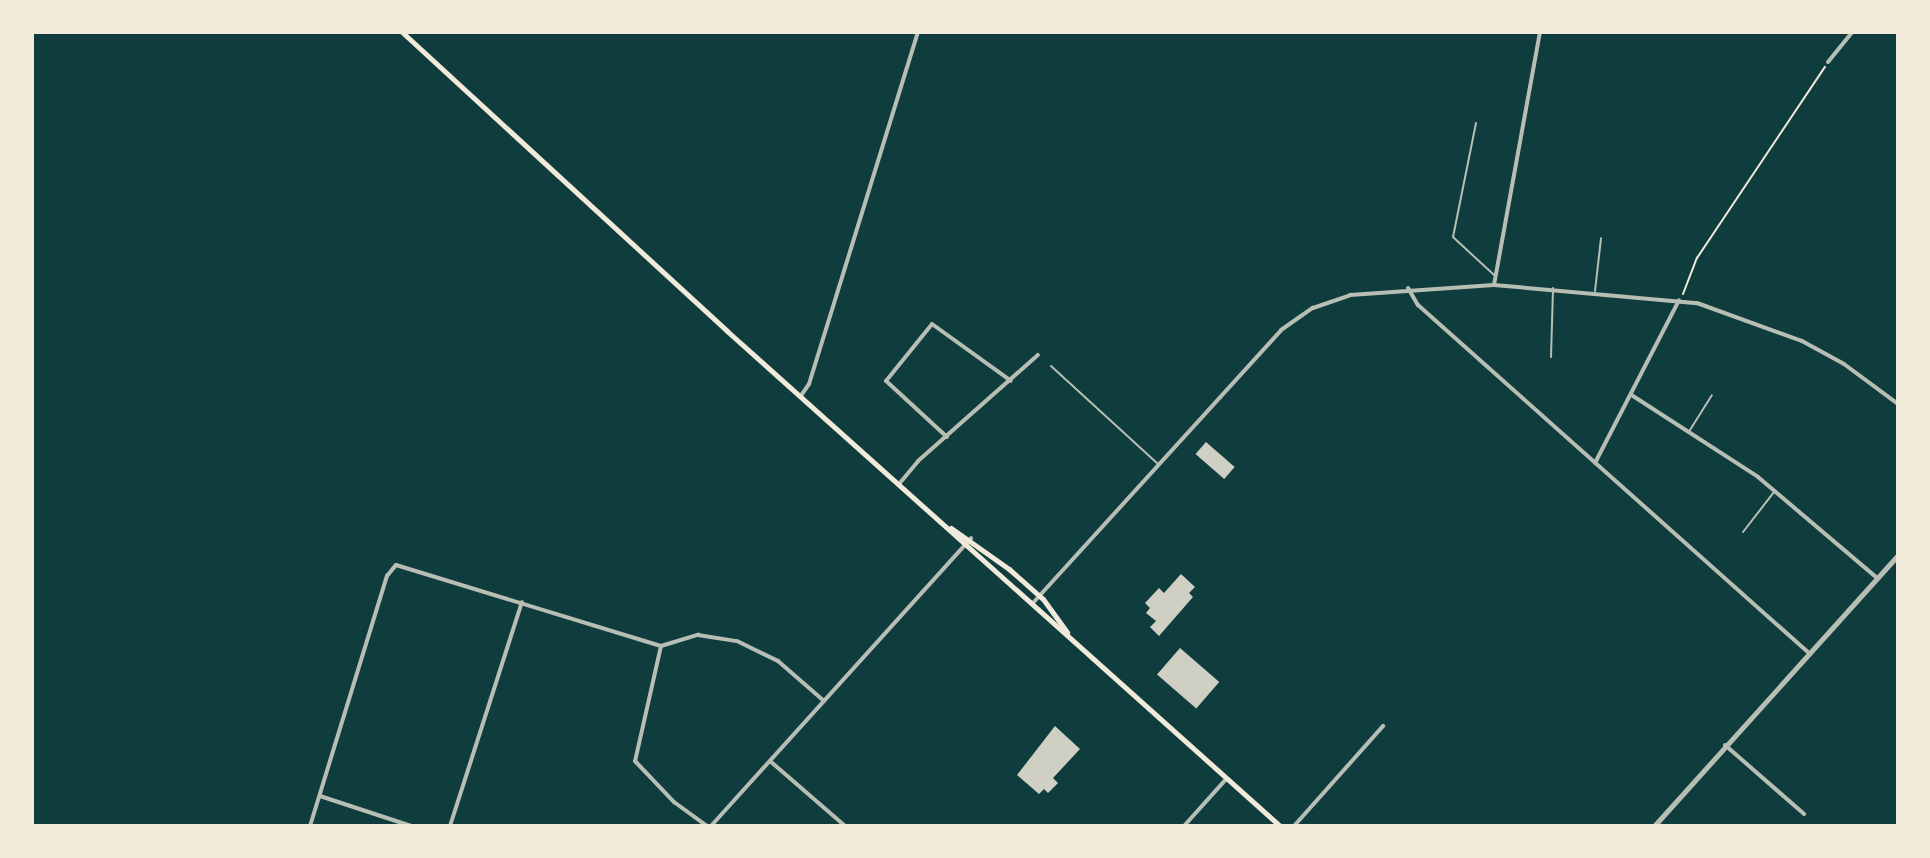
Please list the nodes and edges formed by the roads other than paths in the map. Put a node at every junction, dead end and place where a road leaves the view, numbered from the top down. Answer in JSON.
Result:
{"nodes":[{"id":1,"x":402,"y":32,"type":"edge"},
{"id":2,"x":918,"y":32,"type":"edge"},
{"id":3,"x":1540,"y":32,"type":"edge"},
{"id":4,"x":1852,"y":32,"type":"edge"},
{"id":5,"x":1828,"y":62,"type":"road end"},
{"id":6,"x":1476,"y":123,"type":"dead end"},
{"id":7,"x":1601,"y":238,"type":"dead end"},
{"id":8,"x":1495,"y":276,"type":"junction"},
{"id":9,"x":1494,"y":285,"type":"junction"},
{"id":10,"x":1408,"y":288,"type":"junction"},
{"id":11,"x":1553,"y":288,"type":"junction"},
{"id":12,"x":1595,"y":291,"type":"junction"},
{"id":13,"x":1679,"y":300,"type":"junction"},
{"id":14,"x":1038,"y":355,"type":"dead end"},
{"id":15,"x":1551,"y":357,"type":"dead end"},
{"id":16,"x":1051,"y":366,"type":"dead end"},
{"id":17,"x":1011,"y":381,"type":"junction"},
{"id":18,"x":1712,"y":395,"type":"dead end"},
{"id":19,"x":1633,"y":396,"type":"junction"},
{"id":20,"x":800,"y":397,"type":"junction"},
{"id":21,"x":1898,"y":404,"type":"edge"},
{"id":22,"x":1690,"y":430,"type":"junction"},
{"id":23,"x":947,"y":437,"type":"junction"},
{"id":24,"x":1595,"y":463,"type":"junction"},
{"id":25,"x":1158,"y":464,"type":"junction"},
{"id":26,"x":899,"y":484,"type":"junction"},
{"id":27,"x":1775,"y":491,"type":"junction"},
{"id":28,"x":945,"y":525,"type":"junction"},
{"id":29,"x":1743,"y":532,"type":"dead end"},
{"id":30,"x":971,"y":538,"type":"junction"},
{"id":31,"x":965,"y":544,"type":"junction"},
{"id":32,"x":1898,"y":555,"type":"edge"},
{"id":33,"x":1877,"y":578,"type":"junction"},
{"id":34,"x":1039,"y":596,"type":"junction"},
{"id":35,"x":522,"y":602,"type":"junction"},
{"id":36,"x":1032,"y":604,"type":"junction"},
{"id":37,"x":1070,"y":637,"type":"junction"},
{"id":38,"x":661,"y":646,"type":"junction"},
{"id":39,"x":1810,"y":654,"type":"junction"},
{"id":40,"x":824,"y":701,"type":"junction"},
{"id":41,"x":1383,"y":726,"type":"dead end"},
{"id":42,"x":1725,"y":745,"type":"junction"},
{"id":43,"x":770,"y":761,"type":"junction"},
{"id":44,"x":1227,"y":778,"type":"junction"},
{"id":45,"x":320,"y":796,"type":"junction"},
{"id":46,"x":1804,"y":814,"type":"dead end"},
{"id":47,"x":310,"y":826,"type":"edge"},
{"id":48,"x":411,"y":826,"type":"edge"},
{"id":49,"x":450,"y":826,"type":"edge"},
{"id":50,"x":709,"y":826,"type":"edge"},
{"id":51,"x":845,"y":826,"type":"edge"},
{"id":52,"x":1184,"y":826,"type":"edge"},
{"id":53,"x":1280,"y":826,"type":"edge"},
{"id":54,"x":1294,"y":826,"type":"edge"},
{"id":55,"x":1654,"y":826,"type":"edge"}],
"edges":[{"from":1,"to":20,"type":"main road"},
{"from":2,"to":20,"type":"street"},
{"from":3,"to":8,"type":"street"},
{"from":4,"to":5,"type":"street"},
{"from":6,"to":8,"type":"lane"},
{"from":7,"to":12,"type":"lane"},
{"from":8,"to":9,"type":"street"},
{"from":9,"to":10,"type":"street"},
{"from":9,"to":11,"type":"street"},
{"from":10,"to":24,"type":"street"},
{"from":10,"to":25,"type":"street"},
{"from":11,"to":12,"type":"street"},
{"from":11,"to":15,"type":"lane"},
{"from":12,"to":13,"type":"street"},
{"from":13,"to":19,"type":"street"},
{"from":13,"to":21,"type":"street"},
{"from":14,"to":17,"type":"street"},
{"from":16,"to":25,"type":"lane"},
{"from":17,"to":23,"type":"street"},
{"from":17,"to":23,"type":"street"},
{"from":18,"to":22,"type":"lane"},
{"from":19,"to":22,"type":"street"},
{"from":19,"to":24,"type":"street"},
{"from":20,"to":26,"type":"main road"},
{"from":22,"to":27,"type":"street"},
{"from":23,"to":26,"type":"street"},
{"from":24,"to":39,"type":"street"},
{"from":25,"to":34,"type":"street"},
{"from":26,"to":28,"type":"main road"},
{"from":27,"to":29,"type":"lane"},
{"from":27,"to":33,"type":"street"},
{"from":28,"to":30,"type":"main road"},
{"from":28,"to":31,"type":"main road"},
{"from":30,"to":31,"type":"street"},
{"from":30,"to":34,"type":"main road"},
{"from":31,"to":36,"type":"main road"},
{"from":31,"to":40,"type":"street"},
{"from":32,"to":33,"type":"street"},
{"from":33,"to":39,"type":"street"},
{"from":34,"to":36,"type":"street"},
{"from":34,"to":37,"type":"main road"},
{"from":35,"to":38,"type":"street"},
{"from":35,"to":45,"type":"street"},
{"from":35,"to":49,"type":"street"},
{"from":36,"to":37,"type":"main road"},
{"from":37,"to":44,"type":"main road"},
{"from":38,"to":40,"type":"street"},
{"from":38,"to":50,"type":"street"},
{"from":39,"to":42,"type":"street"},
{"from":40,"to":43,"type":"street"},
{"from":41,"to":54,"type":"street"},
{"from":42,"to":46,"type":"street"},
{"from":42,"to":55,"type":"street"},
{"from":43,"to":50,"type":"street"},
{"from":43,"to":51,"type":"street"},
{"from":44,"to":52,"type":"street"},
{"from":44,"to":53,"type":"main road"},
{"from":45,"to":47,"type":"street"},
{"from":45,"to":48,"type":"street"}]}
